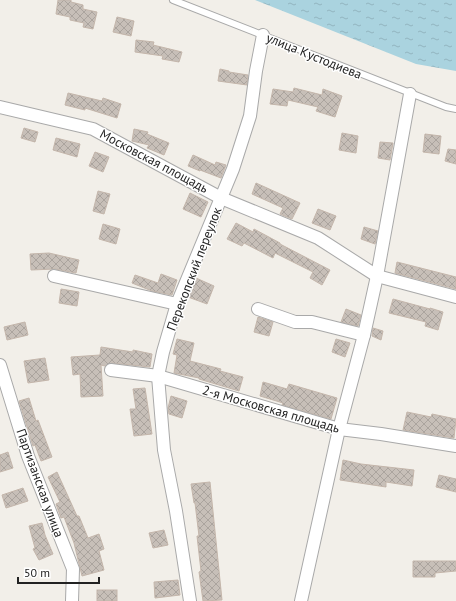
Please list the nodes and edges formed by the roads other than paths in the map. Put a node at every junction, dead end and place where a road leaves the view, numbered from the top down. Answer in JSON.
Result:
{"nodes":[{"id":1,"x":173,"y":0,"type":"edge"},
{"id":2,"x":264,"y":35,"type":"junction"},
{"id":3,"x":410,"y":94,"type":"junction"},
{"id":4,"x":0,"y":107,"type":"edge"},
{"id":5,"x":456,"y":109,"type":"edge"},
{"id":6,"x":222,"y":198,"type":"junction"},
{"id":7,"x":54,"y":276,"type":"dead end"},
{"id":8,"x":377,"y":276,"type":"junction"},
{"id":9,"x":456,"y":297,"type":"edge"},
{"id":10,"x":177,"y":304,"type":"junction"},
{"id":11,"x":258,"y":309,"type":"dead end"},
{"id":12,"x":364,"y":336,"type":"junction"},
{"id":13,"x":0,"y":365,"type":"edge"},
{"id":14,"x":111,"y":370,"type":"dead end"},
{"id":15,"x":158,"y":376,"type":"junction"},
{"id":16,"x":339,"y":429,"type":"junction"},
{"id":17,"x":456,"y":446,"type":"edge"},
{"id":18,"x":72,"y":601,"type":"edge"},
{"id":19,"x":190,"y":601,"type":"edge"},
{"id":20,"x":301,"y":601,"type":"edge"}],
"edges":[{"from":1,"to":2,"type":"lane","name":"улица Кустодиева"},
{"from":2,"to":3,"type":"lane","name":"улица Кустодиева"},
{"from":2,"to":6,"type":"street","name":"Перекопский переулок"},
{"from":3,"to":5,"type":"lane","name":"улица Кустодиева"},
{"from":3,"to":8,"type":"street"},
{"from":4,"to":6,"type":"street","name":"Московская площадь"},
{"from":6,"to":8,"type":"street","name":"Московская площадь"},
{"from":6,"to":10,"type":"street","name":"Перекопский переулок"},
{"from":7,"to":10,"type":"street"},
{"from":8,"to":9,"type":"street","name":"Московская площадь"},
{"from":8,"to":12,"type":"street"},
{"from":10,"to":15,"type":"street","name":"Перекопский переулок"},
{"from":11,"to":12,"type":"street"},
{"from":12,"to":16,"type":"street"},
{"from":13,"to":18,"type":"street","name":"Партизанская улица"},
{"from":14,"to":15,"type":"street","name":"2-я Московская площадь"},
{"from":15,"to":16,"type":"street","name":"2-я Московская площадь"},
{"from":15,"to":19,"type":"street","name":"Перекопский переулок"},
{"from":16,"to":17,"type":"street","name":"2-я Московская площадь"},
{"from":16,"to":20,"type":"street"}]}
